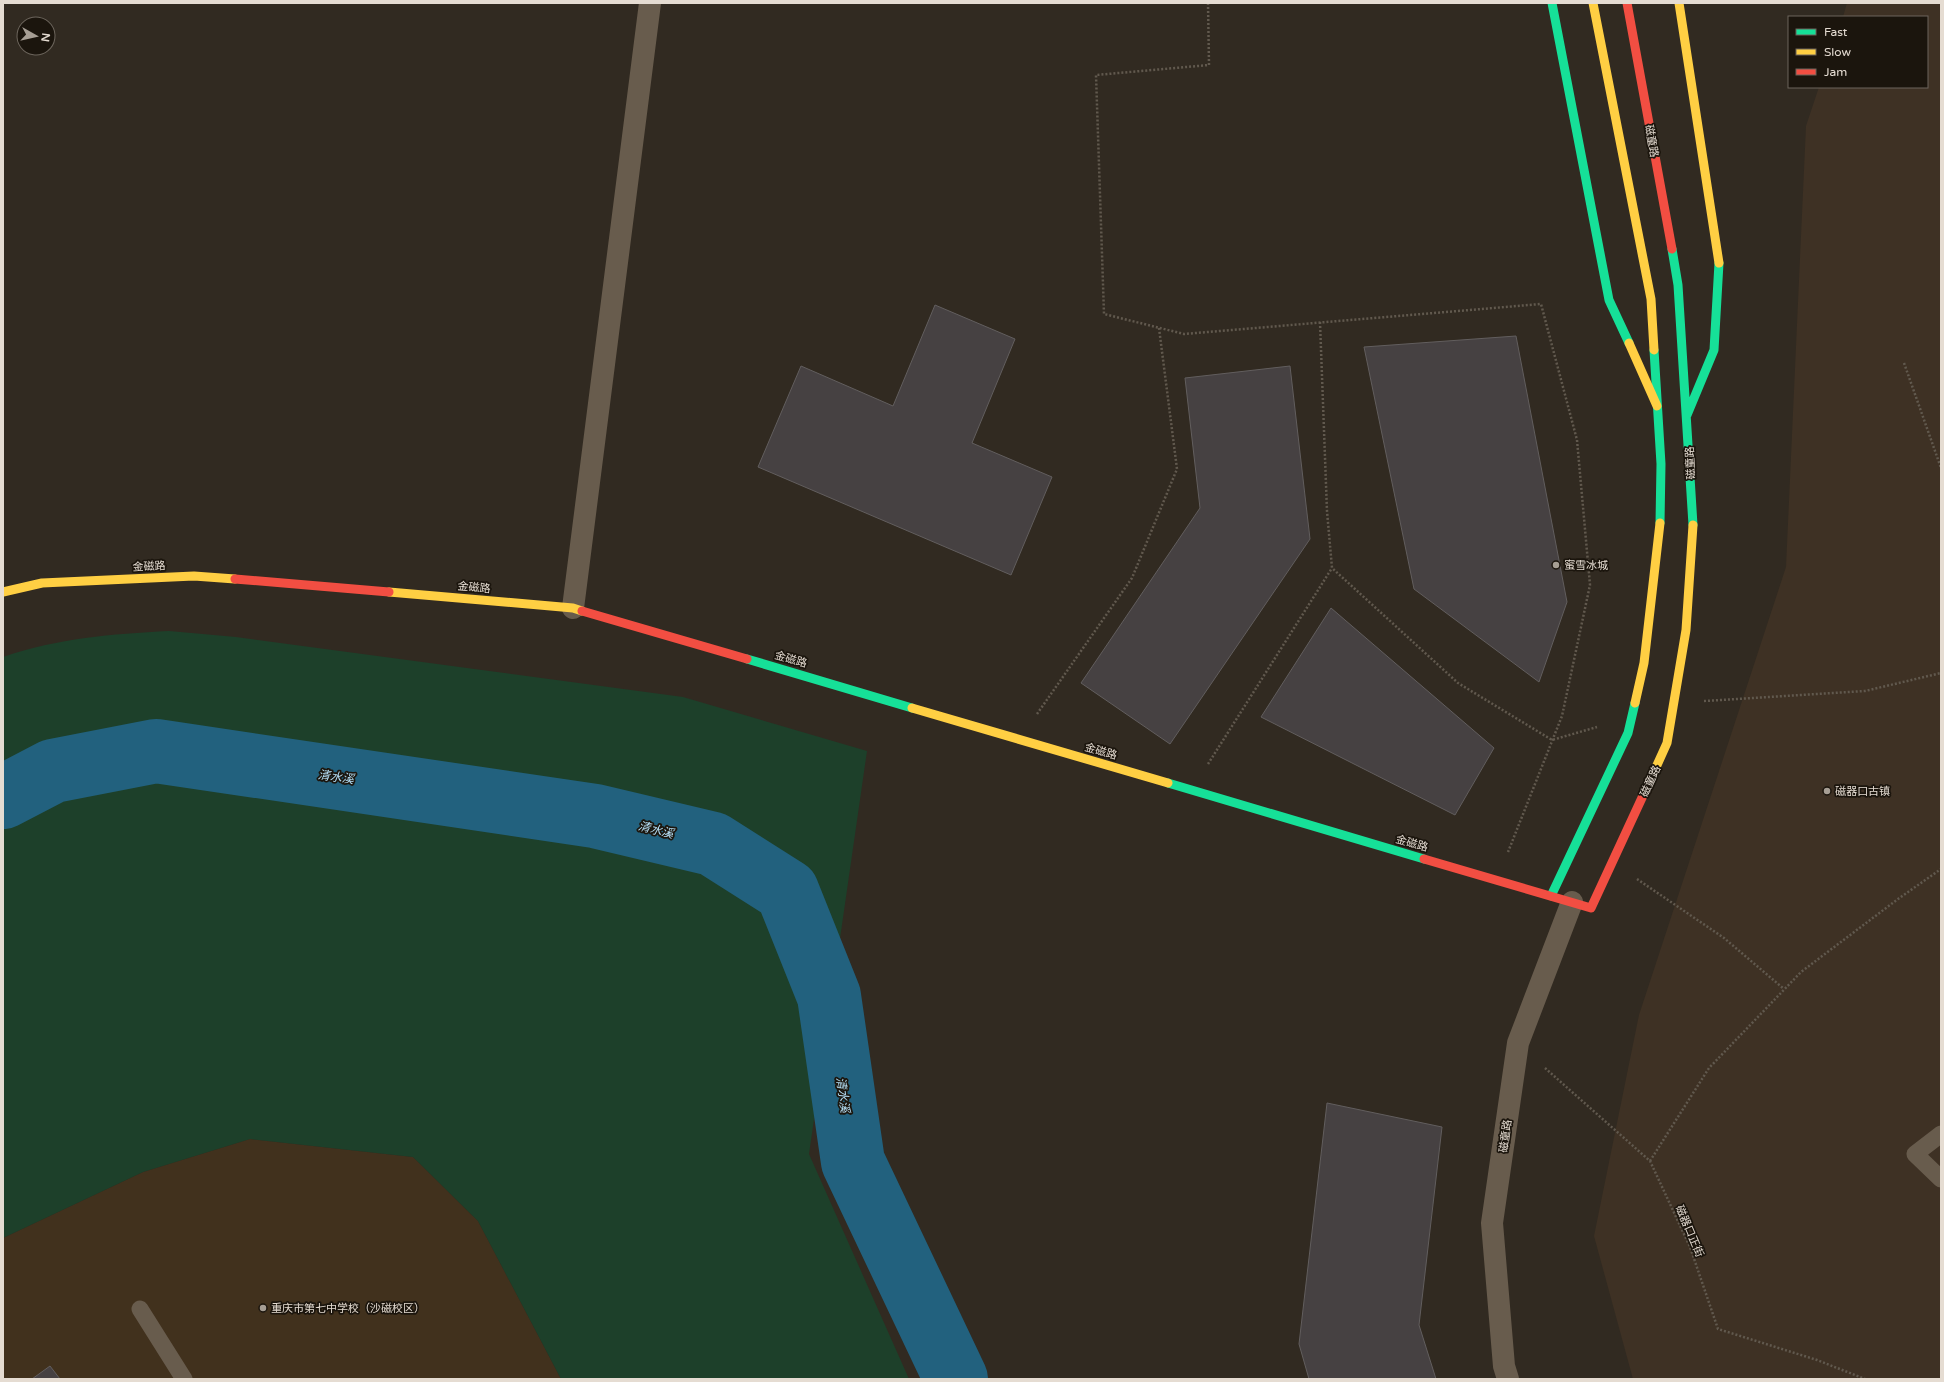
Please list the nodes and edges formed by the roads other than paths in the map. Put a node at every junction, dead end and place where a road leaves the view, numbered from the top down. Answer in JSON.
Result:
{"nodes":[{"id":1,"x":650,"y":3,"type":"edge"},
{"id":2,"x":1552,"y":3,"type":"edge"},
{"id":3,"x":1593,"y":3,"type":"edge"},
{"id":4,"x":1628,"y":3,"type":"edge"},
{"id":5,"x":1679,"y":3,"type":"edge"},
{"id":6,"x":1657,"y":406,"type":"junction"},
{"id":7,"x":1687,"y":415,"type":"junction"},
{"id":8,"x":3,"y":592,"type":"edge"},
{"id":9,"x":573,"y":608,"type":"junction"},
{"id":10,"x":1551,"y":896,"type":"junction"},
{"id":11,"x":1582,"y":905,"type":"junction"},
{"id":12,"x":1941,"y":1134,"type":"edge"},
{"id":13,"x":1941,"y":1179,"type":"edge"},
{"id":14,"x":140,"y":1309,"type":"dead end"},
{"id":15,"x":184,"y":1379,"type":"edge"},
{"id":16,"x":1508,"y":1379,"type":"edge"}],
"edges":[{"from":1,"to":9,"type":"street"},
{"from":2,"to":6,"type":"main road"},
{"from":3,"to":6,"type":"main road"},
{"from":4,"to":7,"type":"main road","name":"磁童路"},
{"from":5,"to":7,"type":"main road"},
{"from":6,"to":10,"type":"main road"},
{"from":7,"to":11,"type":"main road","name":"磁童路"},
{"from":8,"to":9,"type":"main road","name":"金磁路"},
{"from":9,"to":10,"type":"main road","name":"金磁路"},
{"from":10,"to":11,"type":"main road","name":"金磁路"},
{"from":11,"to":16,"type":"street","name":"磁童路"},
{"from":12,"to":13,"type":"lane"},
{"from":14,"to":15,"type":"lane"}]}
